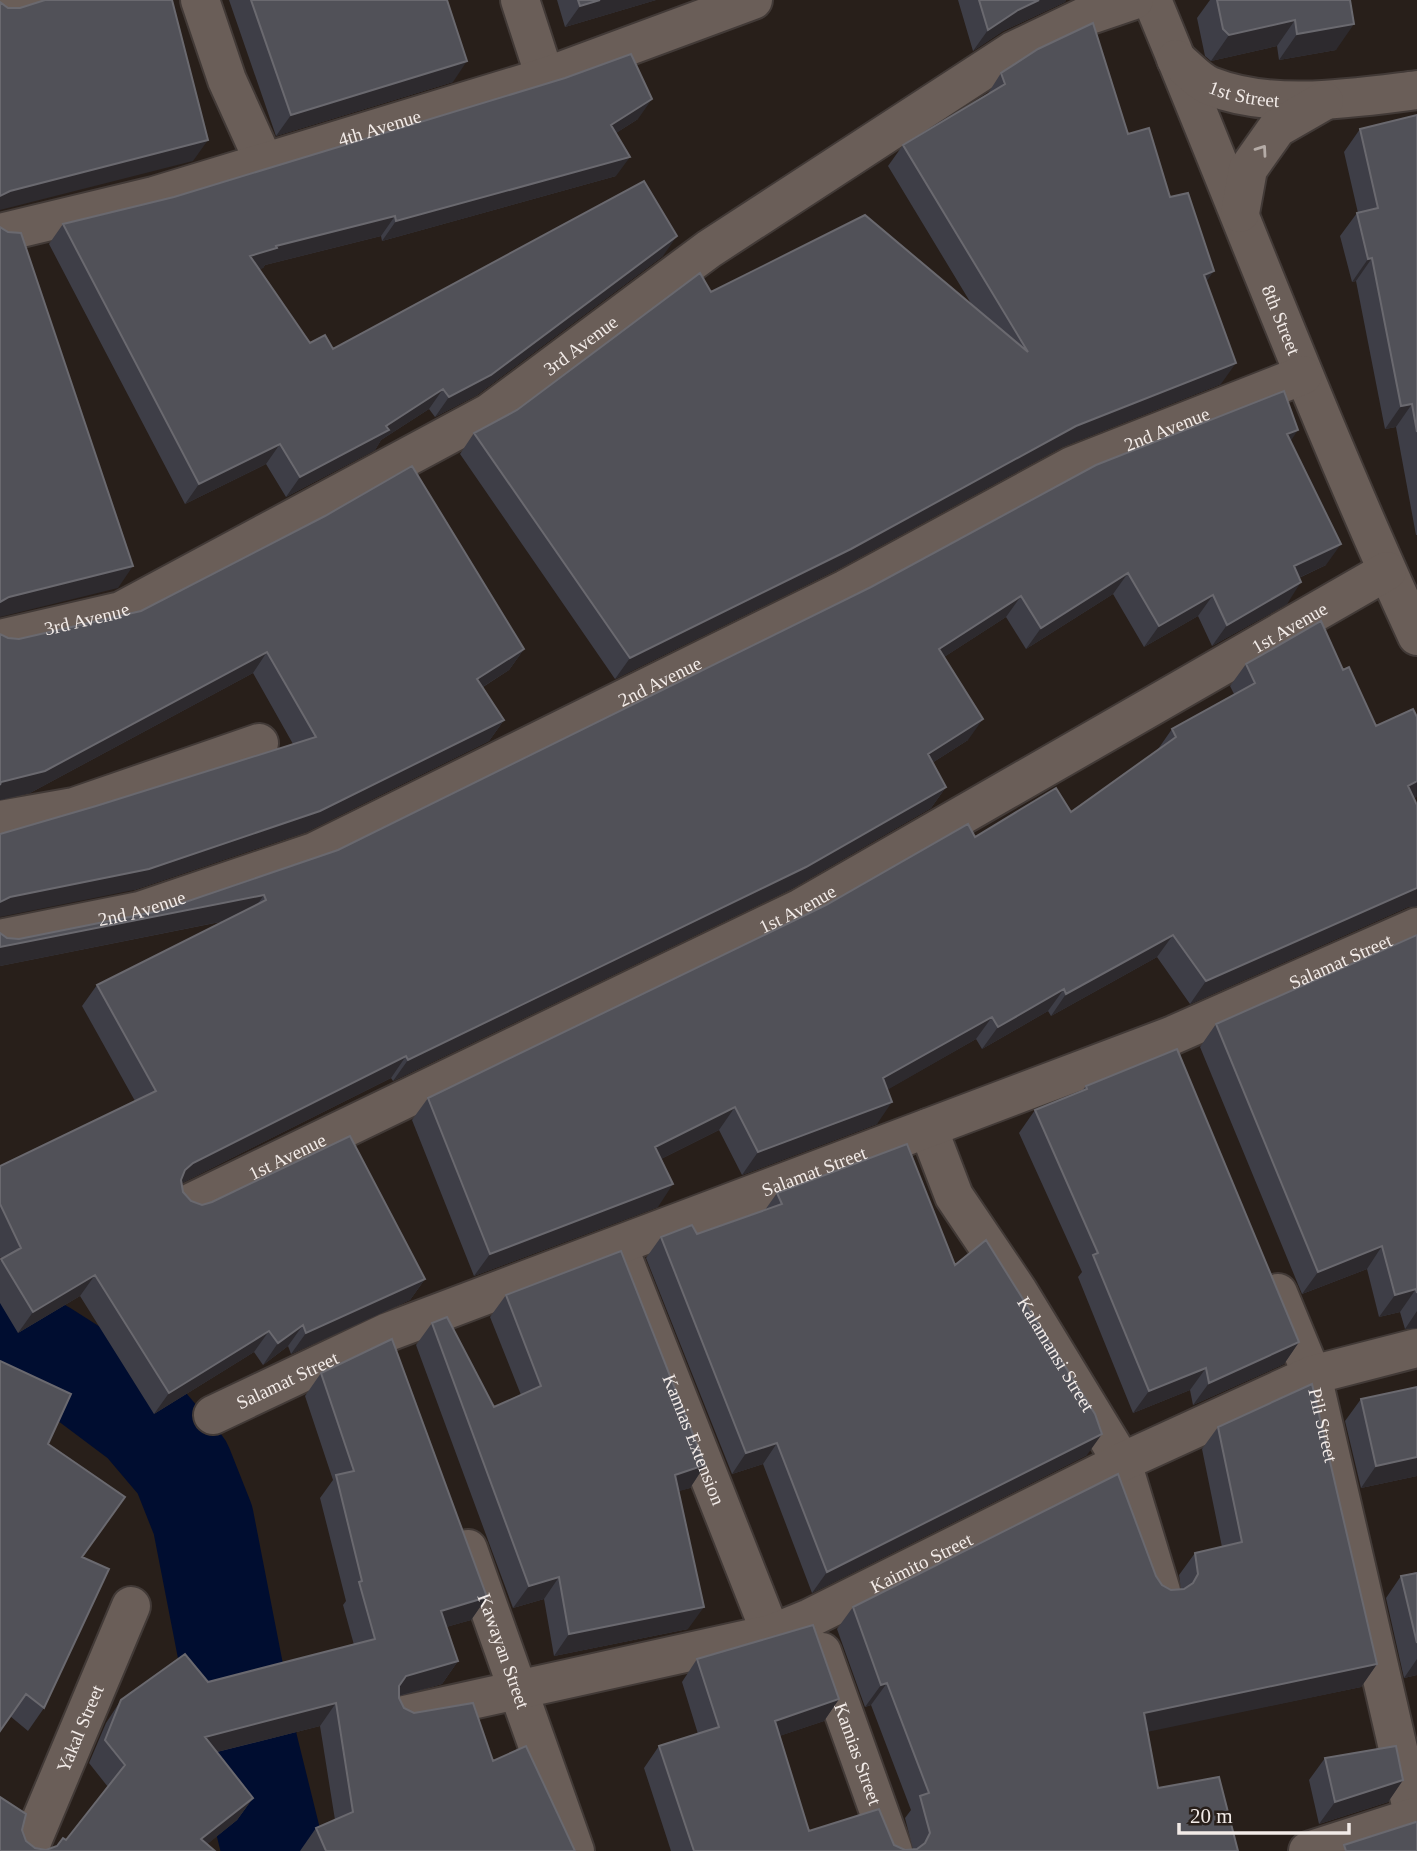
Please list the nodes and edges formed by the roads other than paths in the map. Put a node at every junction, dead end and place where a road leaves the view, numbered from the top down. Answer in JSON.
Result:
{"nodes":[{"id":1,"x":31,"y":0,"type":"edge"},
{"id":2,"x":200,"y":0,"type":"edge"},
{"id":3,"x":520,"y":0,"type":"edge"},
{"id":4,"x":753,"y":0,"type":"edge"},
{"id":5,"x":1134,"y":0,"type":"edge"},
{"id":6,"x":1152,"y":0,"type":"edge"},
{"id":7,"x":0,"y":8,"type":"edge"},
{"id":8,"x":1176,"y":59,"type":"junction"},
{"id":9,"x":545,"y":77,"type":"junction"},
{"id":10,"x":1417,"y":90,"type":"edge"},
{"id":11,"x":1324,"y":101,"type":"junction"},
{"id":12,"x":264,"y":162,"type":"junction"},
{"id":13,"x":1240,"y":213,"type":"junction"},
{"id":14,"x":0,"y":233,"type":"edge"},
{"id":15,"x":1303,"y":375,"type":"junction"},
{"id":16,"x":1387,"y":571,"type":"junction"},
{"id":17,"x":1417,"y":636,"type":"edge"},
{"id":18,"x":0,"y":639,"type":"edge"},
{"id":19,"x":259,"y":743,"type":"dead end"},
{"id":20,"x":0,"y":820,"type":"edge"},
{"id":21,"x":1417,"y":927,"type":"edge"},
{"id":22,"x":0,"y":939,"type":"edge"},
{"id":23,"x":1171,"y":1036,"type":"junction"},
{"id":24,"x":1186,"y":1074,"type":"edge"},
{"id":25,"x":928,"y":1128,"type":"junction"},
{"id":26,"x":188,"y":1204,"type":"edge"},
{"id":27,"x":618,"y":1245,"type":"junction"},
{"id":28,"x":1265,"y":1262,"type":"edge"},
{"id":29,"x":388,"y":1332,"type":"junction"},
{"id":30,"x":1417,"y":1348,"type":"edge"},
{"id":31,"x":402,"y":1370,"type":"edge"},
{"id":32,"x":1312,"y":1375,"type":"junction"},
{"id":33,"x":213,"y":1415,"type":"dead end"},
{"id":34,"x":1122,"y":1462,"type":"junction"},
{"id":35,"x":457,"y":1518,"type":"edge"},
{"id":36,"x":1161,"y":1591,"type":"edge"},
{"id":37,"x":131,"y":1606,"type":"dead end"},
{"id":38,"x":810,"y":1618,"type":"junction"},
{"id":39,"x":771,"y":1634,"type":"junction"},
{"id":40,"x":520,"y":1689,"type":"junction"},
{"id":41,"x":404,"y":1715,"type":"edge"},
{"id":42,"x":1408,"y":1749,"type":"edge"},
{"id":43,"x":1415,"y":1824,"type":"edge"},
{"id":44,"x":29,"y":1851,"type":"edge"},
{"id":45,"x":575,"y":1851,"type":"edge"},
{"id":46,"x":893,"y":1851,"type":"edge"},
{"id":47,"x":1308,"y":1851,"type":"edge"}],
"edges":[{"from":1,"to":7,"type":"street"},
{"from":2,"to":12,"type":"street"},
{"from":3,"to":9,"type":"street"},
{"from":4,"to":9,"type":"street","name":"4th Avenue"},
{"from":5,"to":18,"type":"street","name":"3rd Avenue"},
{"from":6,"to":8,"type":"street","name":"8th Street"},
{"from":8,"to":11,"type":"street","name":"1st Street"},
{"from":8,"to":13,"type":"street","name":"8th Street"},
{"from":9,"to":12,"type":"street","name":"4th Avenue"},
{"from":10,"to":11,"type":"street","name":"1st Street"},
{"from":13,"to":11,"type":"street","name":"1st Street","one_way":true},
{"from":12,"to":14,"type":"street","name":"4th Avenue"},
{"from":13,"to":15,"type":"street","name":"8th Street"},
{"from":15,"to":16,"type":"street","name":"8th Street"},
{"from":15,"to":22,"type":"street","name":"2nd Avenue"},
{"from":16,"to":17,"type":"street","name":"8th Street"},
{"from":16,"to":26,"type":"street","name":"1st Avenue"},
{"from":19,"to":20,"type":"street"},
{"from":21,"to":23,"type":"street","name":"Salamat Street"},
{"from":23,"to":24,"type":"street"},
{"from":23,"to":25,"type":"street","name":"Salamat Street"},
{"from":25,"to":27,"type":"street","name":"Salamat Street"},
{"from":25,"to":34,"type":"street","name":"Kalamansi Street"},
{"from":27,"to":29,"type":"street","name":"Salamat Street"},
{"from":27,"to":39,"type":"street","name":"Kamias Extension"},
{"from":28,"to":32,"type":"street","name":"Pili Street"},
{"from":29,"to":31,"type":"street"},
{"from":29,"to":33,"type":"street","name":"Salamat Street"},
{"from":30,"to":32,"type":"street","name":"Kaimito Street"},
{"from":32,"to":34,"type":"street","name":"Kaimito Street"},
{"from":32,"to":42,"type":"street","name":"Pili Street"},
{"from":34,"to":36,"type":"street","name":"Kalamansi Street"},
{"from":34,"to":38,"type":"street","name":"Kaimito Street"},
{"from":35,"to":40,"type":"street","name":"Kawayan Street"},
{"from":37,"to":44,"type":"street","name":"Yakal Street"},
{"from":38,"to":39,"type":"street","name":"Kaimito Street"},
{"from":38,"to":46,"type":"street","name":"Kamias Street"},
{"from":39,"to":40,"type":"street","name":"Kaimito Street"},
{"from":40,"to":41,"type":"street","name":"Kaimito Street"},
{"from":40,"to":45,"type":"street","name":"Kawayan Street"},
{"from":42,"to":43,"type":"street","name":"Pili Street"},
{"from":43,"to":47,"type":"street"}]}
